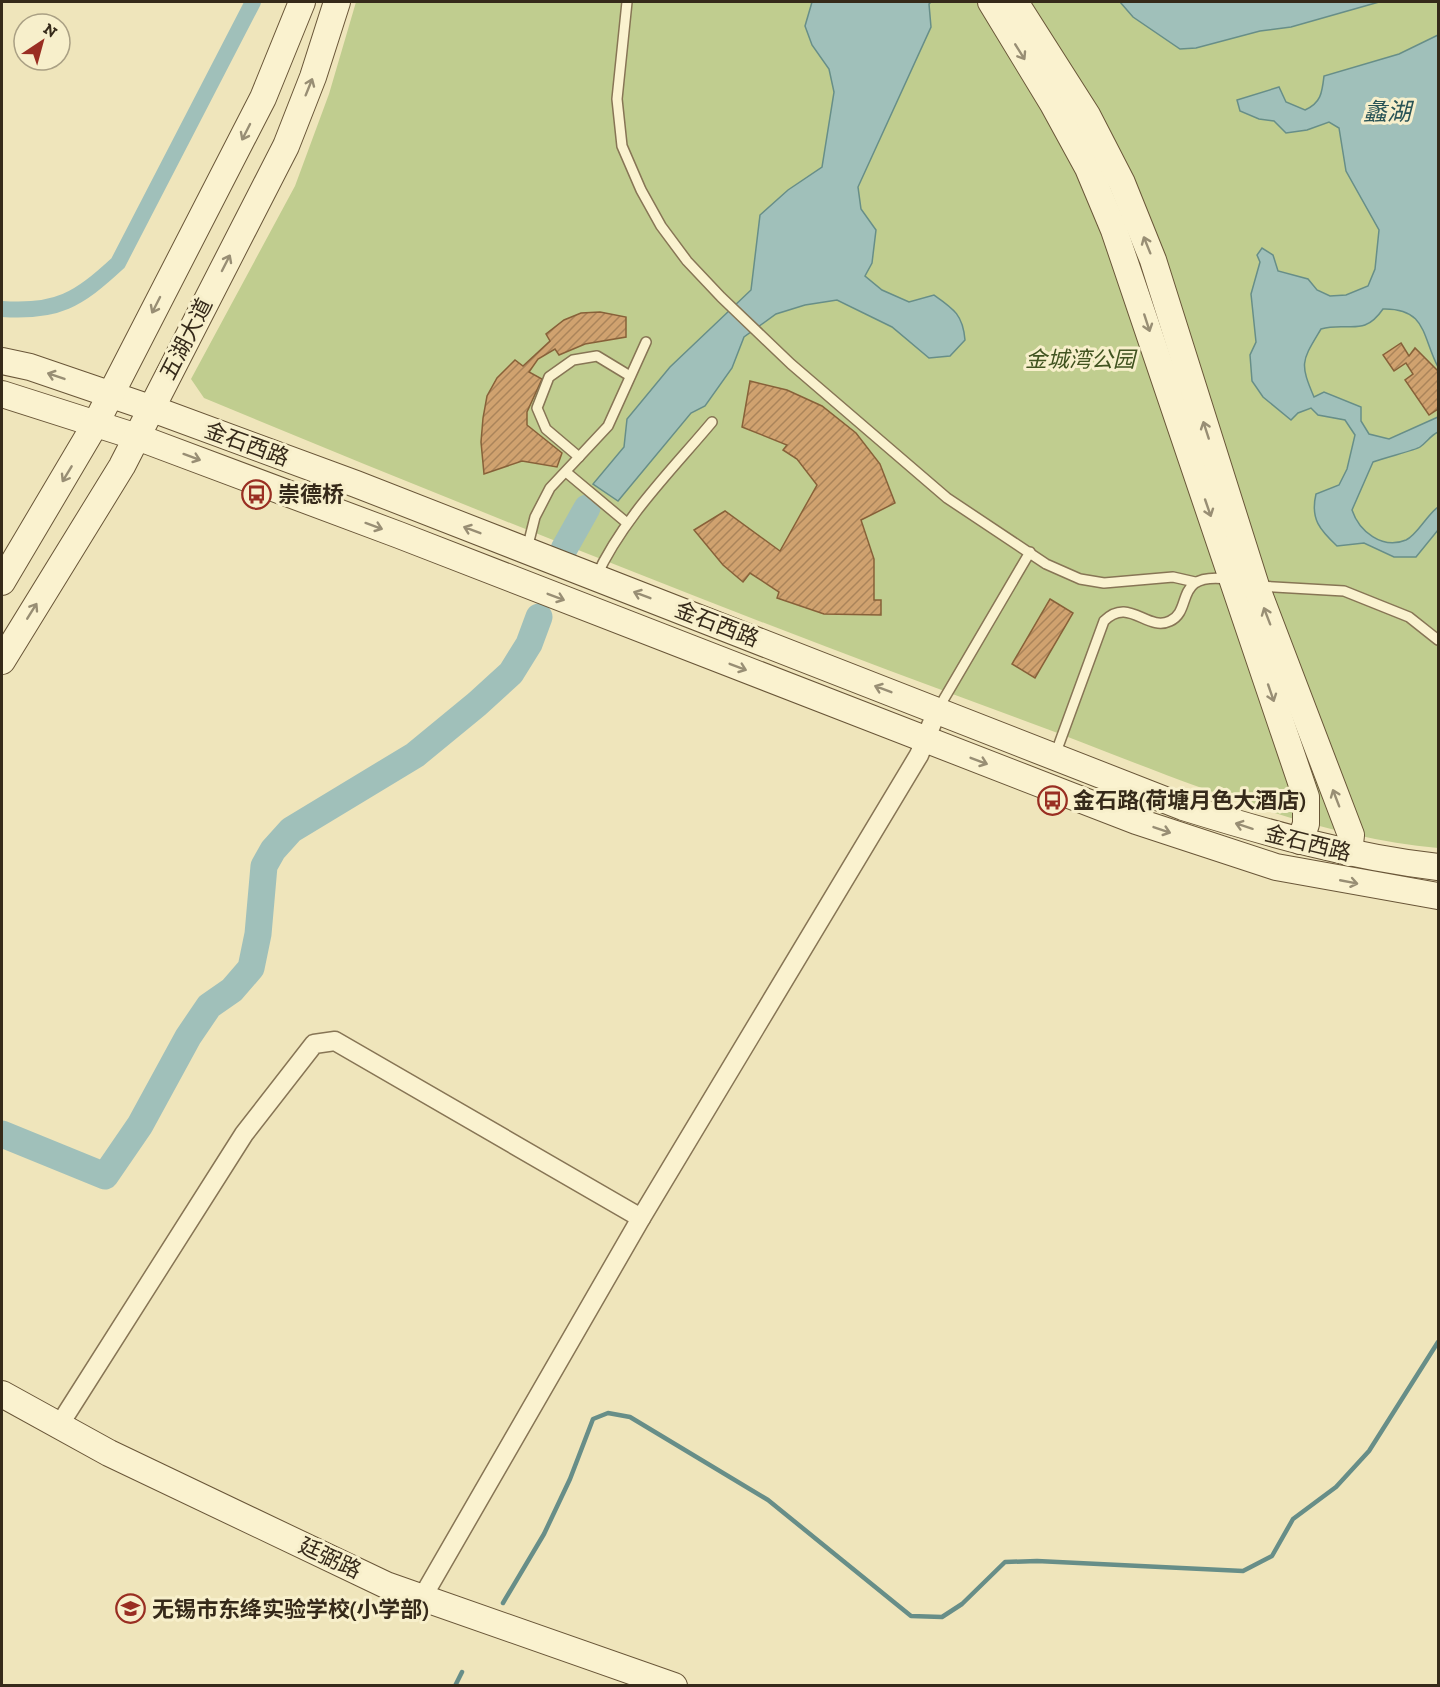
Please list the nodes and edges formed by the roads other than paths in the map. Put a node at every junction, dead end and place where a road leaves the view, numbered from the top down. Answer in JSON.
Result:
{"nodes":[{"id":1,"x":302,"y":2,"type":"edge"},
{"id":2,"x":337,"y":2,"type":"edge"},
{"id":3,"x":627,"y":2,"type":"edge"},
{"id":4,"x":991,"y":2,"type":"edge"},
{"id":5,"x":1015,"y":2,"type":"edge"},
{"id":6,"x":646,"y":342,"type":"dead end"},
{"id":7,"x":2,"y":361,"type":"edge"},
{"id":8,"x":630,"y":376,"type":"junction"},
{"id":9,"x":2,"y":394,"type":"edge"},
{"id":10,"x":110,"y":394,"type":"junction"},
{"id":11,"x":150,"y":408,"type":"junction"},
{"id":12,"x":712,"y":422,"type":"dead end"},
{"id":13,"x":96,"y":423,"type":"junction"},
{"id":14,"x":137,"y":437,"type":"junction"},
{"id":15,"x":579,"y":457,"type":"junction"},
{"id":16,"x":566,"y":472,"type":"junction"},
{"id":17,"x":627,"y":523,"type":"junction"},
{"id":18,"x":526,"y":551,"type":"junction"},
{"id":19,"x":1030,"y":552,"type":"junction"},
{"id":20,"x":596,"y":577,"type":"junction"},
{"id":21,"x":2,"y":582,"type":"edge"},
{"id":22,"x":1196,"y":582,"type":"junction"},
{"id":23,"x":1244,"y":583,"type":"junction"},
{"id":24,"x":1438,"y":640,"type":"edge"},
{"id":25,"x":2,"y":661,"type":"edge"},
{"id":26,"x":937,"y":711,"type":"junction"},
{"id":27,"x":925,"y":740,"type":"junction"},
{"id":28,"x":1054,"y":756,"type":"junction"},
{"id":29,"x":1300,"y":841,"type":"junction"},
{"id":30,"x":1349,"y":854,"type":"junction"},
{"id":31,"x":1438,"y":867,"type":"edge"},
{"id":32,"x":1438,"y":896,"type":"edge"},
{"id":33,"x":641,"y":1218,"type":"junction"},
{"id":34,"x":2,"y":1394,"type":"edge"},
{"id":35,"x":2,"y":1408,"type":"edge"},
{"id":36,"x":58,"y":1427,"type":"junction"},
{"id":37,"x":418,"y":1604,"type":"junction"},
{"id":38,"x":635,"y":1686,"type":"edge"},
{"id":39,"x":674,"y":1686,"type":"edge"}],
"edges":[{"from":1,"to":10,"type":"main road","name":"五湖大道","one_way":true},
{"from":11,"to":2,"type":"main road","name":"五湖大道","one_way":true},
{"from":3,"to":19,"type":"lane"},
{"from":4,"to":23,"type":"main road","one_way":true},
{"from":23,"to":5,"type":"main road","one_way":true},
{"from":6,"to":8,"type":"lane"},
{"from":10,"to":7,"type":"main road","name":"金石西路","one_way":true},
{"from":8,"to":15,"type":"lane"},
{"from":8,"to":15,"type":"lane"},
{"from":9,"to":13,"type":"main road","name":"金石西路"},
{"from":10,"to":11,"type":"main road","name":"金石西路"},
{"from":10,"to":13,"type":"main road","name":"五湖大道"},
{"from":11,"to":14,"type":"main road","name":"五湖大道"},
{"from":18,"to":11,"type":"main road","name":"金石西路","one_way":true},
{"from":12,"to":17,"type":"lane"},
{"from":13,"to":14,"type":"main road","name":"金石西路"},
{"from":13,"to":21,"type":"main road","name":"五湖大道","one_way":true},
{"from":25,"to":14,"type":"main road","name":"五湖大道","one_way":true},
{"from":14,"to":27,"type":"main road","name":"金石西路","one_way":true},
{"from":15,"to":16,"type":"lane"},
{"from":16,"to":17,"type":"lane"},
{"from":16,"to":18,"type":"lane"},
{"from":17,"to":20,"type":"lane"},
{"from":18,"to":20,"type":"main road","name":"金石西路"},
{"from":19,"to":22,"type":"lane"},
{"from":19,"to":26,"type":"lane"},
{"from":26,"to":20,"type":"main road","name":"金石西路","one_way":true},
{"from":22,"to":23,"type":"lane"},
{"from":22,"to":28,"type":"lane"},
{"from":23,"to":24,"type":"lane"},
{"from":23,"to":29,"type":"main road","one_way":true},
{"from":30,"to":23,"type":"main road","one_way":true},
{"from":26,"to":27,"type":"street"},
{"from":26,"to":28,"type":"main road","name":"金石西路"},
{"from":27,"to":32,"type":"main road","name":"金石西路","one_way":true},
{"from":27,"to":33,"type":"street"},
{"from":29,"to":28,"type":"main road","name":"金石西路","one_way":true},
{"from":29,"to":30,"type":"main road","name":"金石西路"},
{"from":30,"to":31,"type":"main road","name":"金石西路"},
{"from":33,"to":36,"type":"street"},
{"from":33,"to":37,"type":"street"},
{"from":34,"to":36,"type":"main road","name":"廷弼路"},
{"from":35,"to":37,"type":"main road","name":"廷弼路"},
{"from":36,"to":37,"type":"main road","name":"廷弼路"},
{"from":37,"to":38,"type":"main road","name":"廷弼路"},
{"from":37,"to":39,"type":"main road","name":"廷弼路"}]}
